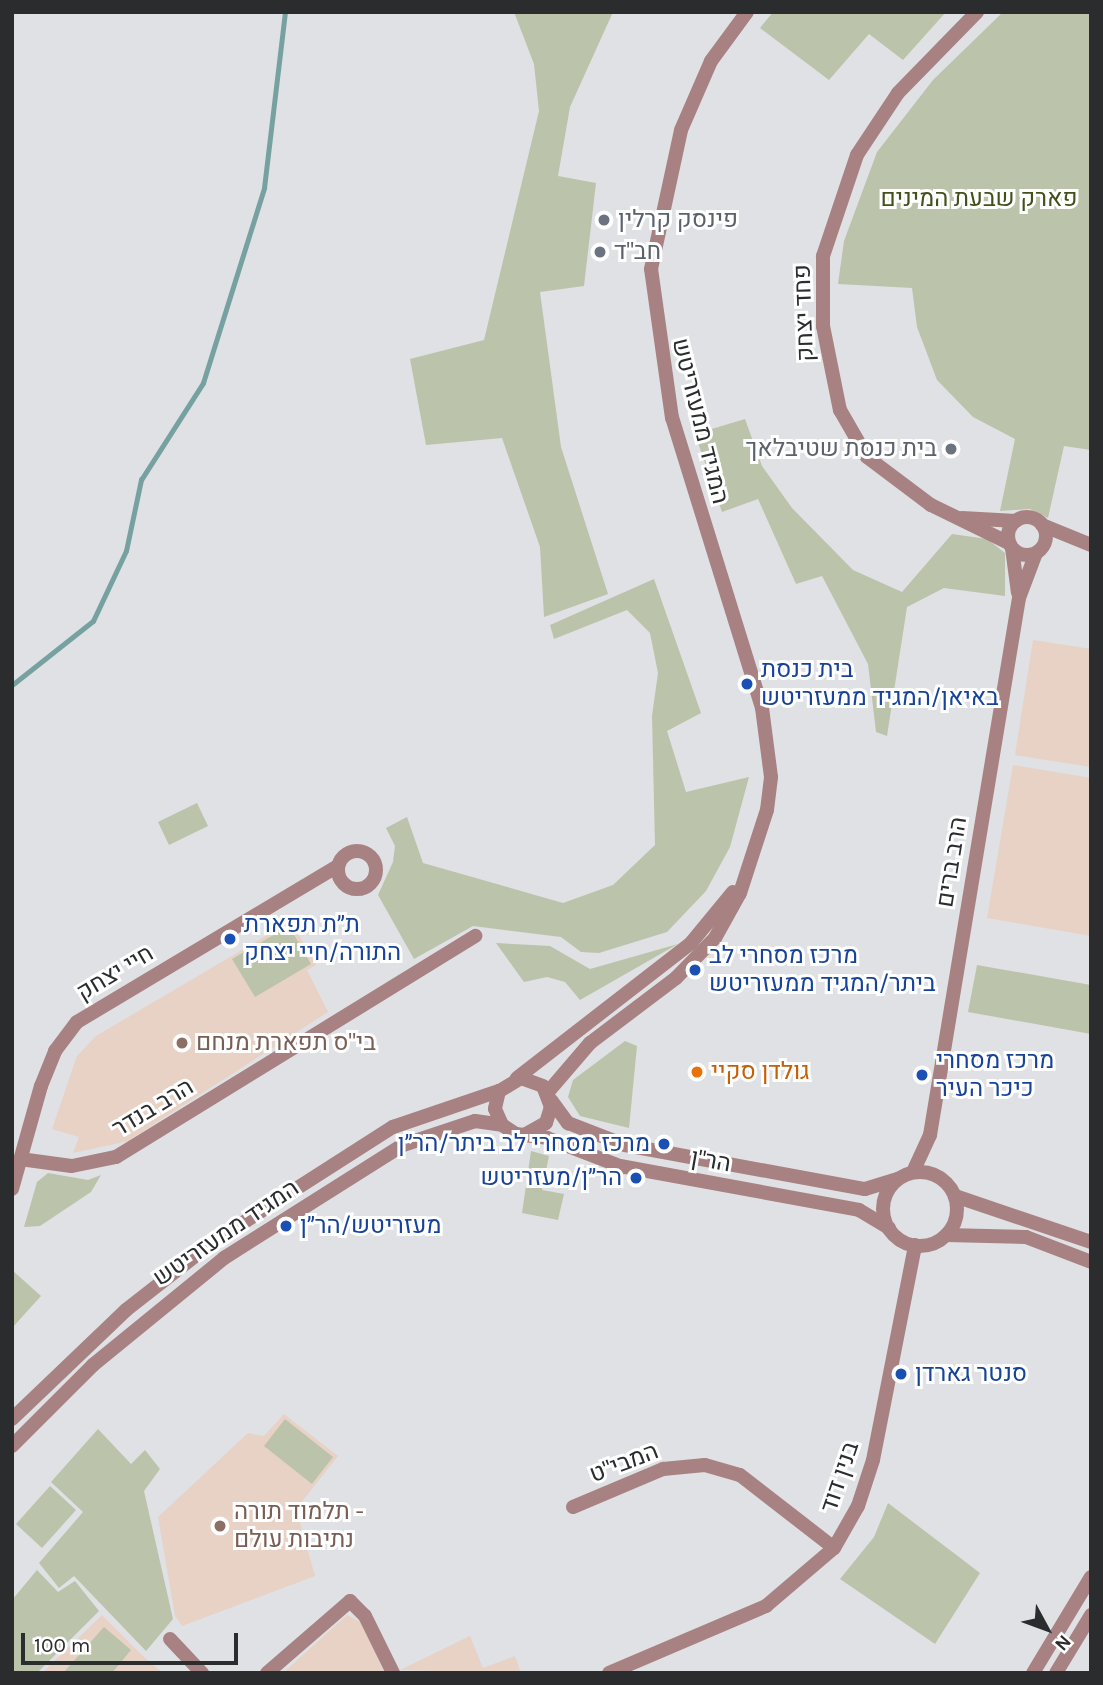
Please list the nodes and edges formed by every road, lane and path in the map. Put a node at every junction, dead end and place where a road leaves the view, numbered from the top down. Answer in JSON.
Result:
{"nodes":[{"id":1,"x":747,"y":12,"type":"edge"},
{"id":2,"x":977,"y":12,"type":"edge"},
{"id":3,"x":960,"y":517,"type":"junction"},
{"id":4,"x":1016,"y":521,"type":"junction"},
{"id":5,"x":1042,"y":525,"type":"junction"},
{"id":6,"x":1088,"y":544,"type":"edge"},
{"id":7,"x":1011,"y":546,"type":"junction"},
{"id":8,"x":1038,"y":551,"type":"junction"},
{"id":9,"x":1019,"y":597,"type":"junction"},
{"id":10,"x":757,"y":851,"type":"junction"},
{"id":11,"x":338,"y":866,"type":"junction"},
{"id":12,"x":345,"y":886,"type":"junction"},
{"id":13,"x":297,"y":894,"type":"junction"},
{"id":14,"x":475,"y":936,"type":"dead end"},
{"id":15,"x":513,"y":1080,"type":"junction"},
{"id":16,"x":499,"y":1091,"type":"junction"},
{"id":17,"x":549,"y":1095,"type":"junction"},
{"id":18,"x":502,"y":1125,"type":"junction"},
{"id":19,"x":524,"y":1135,"type":"junction"},
{"id":20,"x":930,"y":1135,"type":"junction"},
{"id":21,"x":20,"y":1158,"type":"junction"},
{"id":22,"x":913,"y":1172,"type":"junction"},
{"id":23,"x":938,"y":1176,"type":"junction"},
{"id":24,"x":898,"y":1180,"type":"junction"},
{"id":25,"x":12,"y":1189,"type":"edge"},
{"id":26,"x":955,"y":1196,"type":"junction"},
{"id":27,"x":889,"y":1228,"type":"junction"},
{"id":28,"x":946,"y":1235,"type":"junction"},
{"id":29,"x":1091,"y":1242,"type":"edge"},
{"id":30,"x":915,"y":1245,"type":"junction"},
{"id":31,"x":1091,"y":1262,"type":"edge"},
{"id":32,"x":12,"y":1419,"type":"edge"},
{"id":33,"x":12,"y":1446,"type":"edge"},
{"id":34,"x":573,"y":1507,"type":"dead end"},
{"id":35,"x":834,"y":1548,"type":"junction"},
{"id":36,"x":1091,"y":1577,"type":"edge"},
{"id":37,"x":1091,"y":1615,"type":"edge"},
{"id":38,"x":170,"y":1639,"type":"dead end"},
{"id":39,"x":202,"y":1673,"type":"edge"},
{"id":40,"x":267,"y":1673,"type":"edge"},
{"id":41,"x":393,"y":1673,"type":"edge"},
{"id":42,"x":609,"y":1673,"type":"edge"},
{"id":43,"x":1034,"y":1673,"type":"edge"},
{"id":44,"x":1056,"y":1673,"type":"edge"}],
"edges":[{"from":1,"to":10,"type":"street","name":"המגיד ממעזריטש"},
{"from":2,"to":3,"type":"street","name":"פחד יצחק"},
{"from":3,"to":4,"type":"street","name":"פחד יצחק"},
{"from":3,"to":7,"type":"street","name":"פחד יצחק"},
{"from":4,"to":5,"type":"street","name":"פחד יצחק"},
{"from":4,"to":7,"type":"street"},
{"from":5,"to":6,"type":"street"},
{"from":5,"to":8,"type":"street","name":"הרב ברים"},
{"from":6,"to":8,"type":"street"},
{"from":7,"to":8,"type":"street","name":"פחד יצחק"},
{"from":7,"to":9,"type":"street","name":"הרב ברים"},
{"from":8,"to":9,"type":"street","name":"הרב ברים"},
{"from":9,"to":20,"type":"street","name":"הרב ברים"},
{"from":10,"to":15,"type":"street","name":"המגיד ממעזריטש"},
{"from":10,"to":17,"type":"street","name":"המגיד ממעזריטש"},
{"from":11,"to":12,"type":"street"},
{"from":11,"to":12,"type":"street"},
{"from":11,"to":13,"type":"street","name":"חיי יצחק"},
{"from":12,"to":13,"type":"street","name":"חיי יצחק"},
{"from":13,"to":21,"type":"street","name":"חיי יצחק"},
{"from":14,"to":21,"type":"street","name":"הרב בנדר"},
{"from":15,"to":16,"type":"street"},
{"from":15,"to":17,"type":"street"},
{"from":16,"to":18,"type":"street"},
{"from":16,"to":32,"type":"street","name":"המגיד ממעזריטש"},
{"from":17,"to":19,"type":"street"},
{"from":17,"to":24,"type":"street","name":"הר\"ן"},
{"from":18,"to":19,"type":"street"},
{"from":18,"to":33,"type":"street","name":"המגיד ממעזריטש"},
{"from":19,"to":27,"type":"street","name":"הר\"ן"},
{"from":20,"to":22,"type":"street","name":"הרב ברים"},
{"from":20,"to":23,"type":"street","name":"הרב ברים"},
{"from":21,"to":25,"type":"street","name":"חיי יצחק"},
{"from":22,"to":23,"type":"street"},
{"from":22,"to":24,"type":"street"},
{"from":23,"to":26,"type":"street"},
{"from":24,"to":27,"type":"street"},
{"from":26,"to":28,"type":"street"},
{"from":26,"to":29,"type":"street"},
{"from":27,"to":30,"type":"street"},
{"from":28,"to":30,"type":"street"},
{"from":28,"to":31,"type":"street"},
{"from":30,"to":35,"type":"street","name":"בנין דוד"},
{"from":34,"to":35,"type":"street","name":"המבי\"ט"},
{"from":35,"to":42,"type":"street","name":"בנין דוד"},
{"from":36,"to":43,"type":"street"},
{"from":37,"to":44,"type":"street"},
{"from":38,"to":39,"type":"street"},
{"from":40,"to":41,"type":"street"}]}
